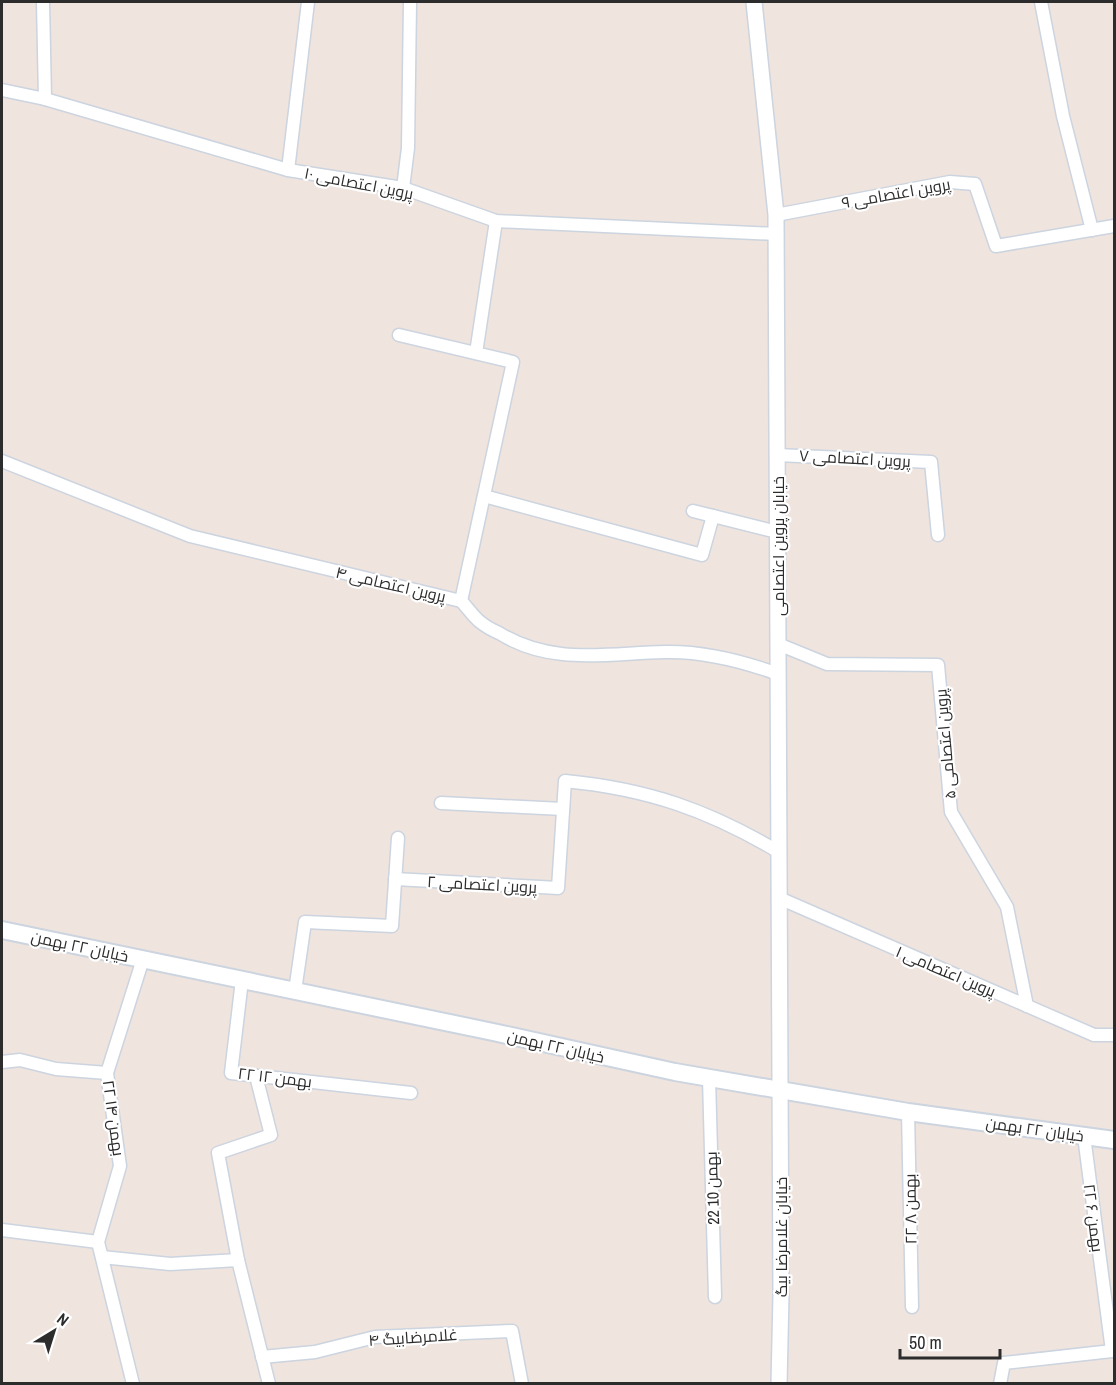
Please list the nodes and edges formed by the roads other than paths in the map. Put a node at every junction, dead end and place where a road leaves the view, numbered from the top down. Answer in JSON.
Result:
{"nodes":[{"id":1,"x":43,"y":2,"type":"edge"},
{"id":2,"x":308,"y":2,"type":"edge"},
{"id":3,"x":410,"y":2,"type":"edge"},
{"id":4,"x":754,"y":2,"type":"edge"},
{"id":5,"x":1041,"y":2,"type":"edge"},
{"id":6,"x":2,"y":90,"type":"edge"},
{"id":7,"x":45,"y":99,"type":"junction"},
{"id":8,"x":288,"y":170,"type":"junction"},
{"id":9,"x":403,"y":188,"type":"junction"},
{"id":10,"x":776,"y":215,"type":"junction"},
{"id":11,"x":496,"y":220,"type":"junction"},
{"id":12,"x":1114,"y":226,"type":"edge"},
{"id":13,"x":1092,"y":230,"type":"junction"},
{"id":14,"x":776,"y":234,"type":"junction"},
{"id":15,"x":399,"y":335,"type":"dead end"},
{"id":16,"x":476,"y":353,"type":"junction"},
{"id":17,"x":777,"y":455,"type":"junction"},
{"id":18,"x":2,"y":462,"type":"edge"},
{"id":19,"x":484,"y":496,"type":"junction"},
{"id":20,"x":693,"y":511,"type":"dead end"},
{"id":21,"x":713,"y":516,"type":"junction"},
{"id":22,"x":777,"y":532,"type":"junction"},
{"id":23,"x":938,"y":535,"type":"dead end"},
{"id":24,"x":461,"y":600,"type":"junction"},
{"id":25,"x":778,"y":644,"type":"junction"},
{"id":26,"x":778,"y":674,"type":"junction"},
{"id":27,"x":441,"y":803,"type":"dead end"},
{"id":28,"x":563,"y":809,"type":"junction"},
{"id":29,"x":398,"y":838,"type":"dead end"},
{"id":30,"x":779,"y":852,"type":"junction"},
{"id":31,"x":395,"y":879,"type":"junction"},
{"id":32,"x":779,"y":898,"type":"junction"},
{"id":33,"x":2,"y":930,"type":"edge"},
{"id":34,"x":143,"y":959,"type":"junction"},
{"id":35,"x":242,"y":980,"type":"junction"},
{"id":36,"x":295,"y":991,"type":"junction"},
{"id":37,"x":1027,"y":1006,"type":"junction"},
{"id":38,"x":1114,"y":1035,"type":"edge"},
{"id":39,"x":2,"y":1062,"type":"edge"},
{"id":40,"x":107,"y":1073,"type":"junction"},
{"id":41,"x":256,"y":1076,"type":"junction"},
{"id":42,"x":709,"y":1078,"type":"junction"},
{"id":43,"x":780,"y":1091,"type":"junction"},
{"id":44,"x":411,"y":1093,"type":"dead end"},
{"id":45,"x":908,"y":1112,"type":"junction"},
{"id":46,"x":1084,"y":1136,"type":"junction"},
{"id":47,"x":1114,"y":1140,"type":"edge"},
{"id":48,"x":2,"y":1230,"type":"edge"},
{"id":49,"x":98,"y":1242,"type":"junction"},
{"id":50,"x":102,"y":1257,"type":"junction"},
{"id":51,"x":238,"y":1260,"type":"junction"},
{"id":52,"x":715,"y":1297,"type":"dead end"},
{"id":53,"x":912,"y":1306,"type":"dead end"},
{"id":54,"x":262,"y":1357,"type":"junction"},
{"id":55,"x":133,"y":1383,"type":"edge"},
{"id":56,"x":269,"y":1383,"type":"edge"},
{"id":57,"x":522,"y":1383,"type":"edge"},
{"id":58,"x":779,"y":1383,"type":"edge"},
{"id":59,"x":1000,"y":1383,"type":"edge"}],
"edges":[{"from":1,"to":7,"type":"street"},
{"from":2,"to":8,"type":"street"},
{"from":3,"to":9,"type":"street"},
{"from":4,"to":10,"type":"street","name":"خیابان پروین اعتصامی"},
{"from":5,"to":13,"type":"street"},
{"from":6,"to":7,"type":"street","name":"پروین اعتصامی ۱۰"},
{"from":7,"to":8,"type":"street","name":"پروین اعتصامی ۱۰"},
{"from":8,"to":9,"type":"street","name":"پروین اعتصامی ۱۰"},
{"from":9,"to":11,"type":"street","name":"پروین اعتصامی ۱۰"},
{"from":10,"to":13,"type":"street","name":"پروین اعتصامی ۹"},
{"from":10,"to":14,"type":"street","name":"خیابان پروین اعتصامی"},
{"from":11,"to":14,"type":"street","name":"پروین اعتصامی ۱۰"},
{"from":11,"to":16,"type":"street"},
{"from":12,"to":13,"type":"street","name":"پروین اعتصامی ۹"},
{"from":14,"to":17,"type":"street","name":"خیابان پروین اعتصامی"},
{"from":15,"to":16,"type":"street"},
{"from":16,"to":19,"type":"street"},
{"from":17,"to":22,"type":"street","name":"خیابان پروین اعتصامی"},
{"from":17,"to":23,"type":"street","name":"پروین اعتصامی ۷"},
{"from":18,"to":24,"type":"street","name":"پروین اعتصامی ۴"},
{"from":19,"to":21,"type":"street"},
{"from":19,"to":24,"type":"street"},
{"from":20,"to":21,"type":"street"},
{"from":21,"to":22,"type":"street"},
{"from":22,"to":25,"type":"street","name":"خیابان پروین اعتصامی"},
{"from":24,"to":26,"type":"street","name":"پروین اعتصامی ۴"},
{"from":25,"to":26,"type":"street","name":"خیابان پروین اعتصامی"},
{"from":25,"to":37,"type":"street","name":"پروین اعتصامی ۵"},
{"from":26,"to":30,"type":"street","name":"خیابان پروین اعتصامی"},
{"from":27,"to":28,"type":"street"},
{"from":28,"to":30,"type":"street","name":"پروین اعتصامی ۲"},
{"from":28,"to":31,"type":"street","name":"پروین اعتصامی ۲"},
{"from":29,"to":31,"type":"street"},
{"from":30,"to":32,"type":"street","name":"خیابان پروین اعتصامی"},
{"from":31,"to":36,"type":"street"},
{"from":32,"to":37,"type":"street","name":"پروین اعتصامی ۱"},
{"from":32,"to":43,"type":"street","name":"خیابان پروین اعتصامی"},
{"from":33,"to":34,"type":"main road","name":"خیابان ۲۲ بهمن"},
{"from":34,"to":35,"type":"main road","name":"خیابان ۲۲ بهمن"},
{"from":34,"to":40,"type":"street","name":"۲۲ بهمن ۱۴"},
{"from":35,"to":36,"type":"main road","name":"خیابان ۲۲ بهمن"},
{"from":35,"to":41,"type":"street","name":"۲۲ بهمن ۱۲"},
{"from":36,"to":42,"type":"main road","name":"خیابان ۲۲ بهمن"},
{"from":37,"to":38,"type":"street","name":"پروین اعتصامی ۱"},
{"from":39,"to":40,"type":"street"},
{"from":40,"to":49,"type":"street","name":"۲۲ بهمن ۱۴"},
{"from":41,"to":44,"type":"street","name":"۲۲ بهمن ۱۲"},
{"from":41,"to":51,"type":"street"},
{"from":42,"to":43,"type":"main road","name":"خیابان ۲۲ بهمن"},
{"from":42,"to":52,"type":"street","name":"22 بهمن 10"},
{"from":43,"to":45,"type":"main road","name":"خیابان ۲۲ بهمن"},
{"from":43,"to":58,"type":"street","name":"خیابان غلامرضا بیگ"},
{"from":45,"to":46,"type":"main road","name":"خیابان ۲۲ بهمن"},
{"from":45,"to":53,"type":"street","name":"۲۲ بهمن ۸"},
{"from":46,"to":47,"type":"main road","name":"خیابان ۲۲ بهمن"},
{"from":46,"to":59,"type":"street","name":"۲۲ بهمن ۶"},
{"from":48,"to":49,"type":"street"},
{"from":49,"to":50,"type":"street"},
{"from":50,"to":51,"type":"street"},
{"from":50,"to":55,"type":"street"},
{"from":51,"to":54,"type":"street"},
{"from":54,"to":56,"type":"street"},
{"from":54,"to":57,"type":"street","name":"غلامرضابیگ ۴"}]}
